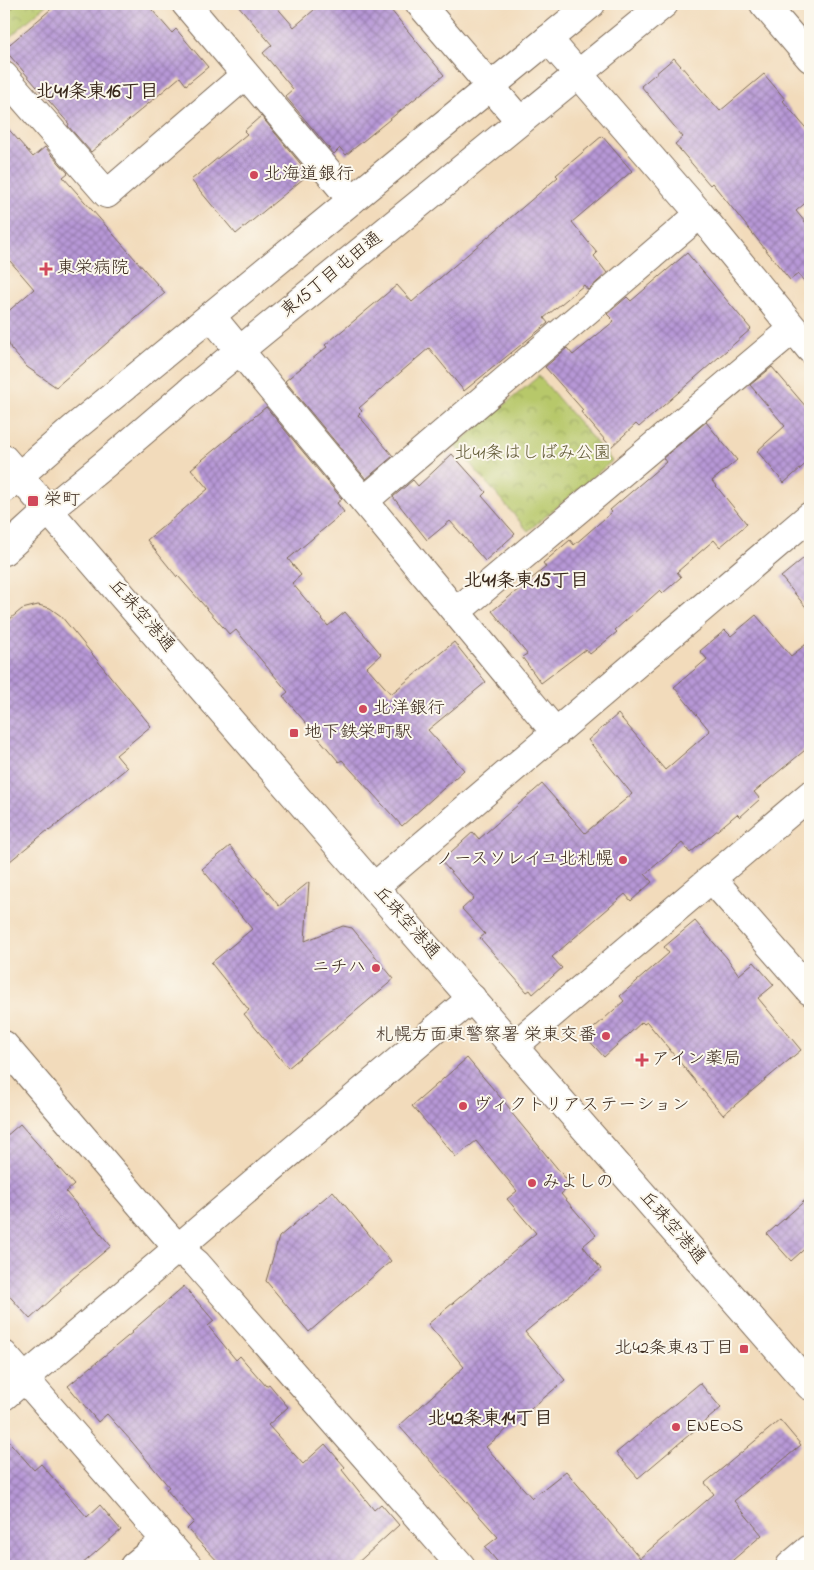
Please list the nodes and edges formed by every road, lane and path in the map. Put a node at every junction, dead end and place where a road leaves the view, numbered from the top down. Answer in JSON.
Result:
{"nodes":[{"id":1,"x":14,"y":4,"type":"edge"},
{"id":2,"x":186,"y":4,"type":"edge"},
{"id":3,"x":420,"y":4,"type":"edge"},
{"id":4,"x":591,"y":4,"type":"edge"},
{"id":5,"x":664,"y":4,"type":"edge"},
{"id":6,"x":764,"y":4,"type":"edge"},
{"id":7,"x":4,"y":15,"type":"edge"},
{"id":8,"x":548,"y":39,"type":"junction"},
{"id":9,"x":810,"y":58,"type":"edge"},
{"id":10,"x":578,"y":74,"type":"junction"},
{"id":11,"x":245,"y":75,"type":"junction"},
{"id":12,"x":4,"y":76,"type":"edge"},
{"id":13,"x":490,"y":87,"type":"junction"},
{"id":14,"x":520,"y":121,"type":"junction"},
{"id":15,"x":352,"y":200,"type":"junction"},
{"id":16,"x":700,"y":214,"type":"junction"},
{"id":17,"x":211,"y":316,"type":"junction"},
{"id":18,"x":802,"y":339,"type":"edge"},
{"id":19,"x":240,"y":350,"type":"junction"},
{"id":20,"x":9,"y":474,"type":"edge"},
{"id":21,"x":364,"y":501,"type":"junction"},
{"id":22,"x":49,"y":510,"type":"junction"},
{"id":23,"x":810,"y":516,"type":"edge"},
{"id":24,"x":4,"y":551,"type":"edge"},
{"id":25,"x":456,"y":612,"type":"junction"},
{"id":26,"x":556,"y":733,"type":"junction"},
{"id":27,"x":810,"y":795,"type":"edge"},
{"id":28,"x":712,"y":879,"type":"junction"},
{"id":29,"x":374,"y":887,"type":"junction"},
{"id":30,"x":810,"y":991,"type":"edge"},
{"id":31,"x":472,"y":998,"type":"junction"},
{"id":32,"x":4,"y":1044,"type":"edge"},
{"id":33,"x":514,"y":1046,"type":"junction"},
{"id":34,"x":178,"y":1248,"type":"junction"},
{"id":35,"x":4,"y":1355,"type":"edge"},
{"id":36,"x":24,"y":1378,"type":"junction"},
{"id":37,"x":810,"y":1386,"type":"edge"},
{"id":38,"x":4,"y":1396,"type":"edge"},
{"id":39,"x":166,"y":1540,"type":"junction"},
{"id":40,"x":810,"y":1549,"type":"edge"},
{"id":41,"x":134,"y":1566,"type":"edge"},
{"id":42,"x":188,"y":1566,"type":"edge"},
{"id":43,"x":461,"y":1566,"type":"edge"},
{"id":44,"x":790,"y":1566,"type":"edge"}],
"edges":[{"from":1,"to":7,"type":"path"},
{"from":2,"to":11,"type":"street"},
{"from":3,"to":13,"type":"street"},
{"from":4,"to":8,"type":"street"},
{"from":5,"to":10,"type":"street","name":"東15丁目屯田通"},
{"from":6,"to":9,"type":"street"},
{"from":8,"to":10,"type":"street"},
{"from":8,"to":13,"type":"street"},
{"from":10,"to":14,"type":"street","name":"東15丁目屯田通"},
{"from":10,"to":16,"type":"street"},
{"from":11,"to":12,"type":"street"},
{"from":11,"to":15,"type":"street"},
{"from":13,"to":14,"type":"street"},
{"from":13,"to":15,"type":"street"},
{"from":14,"to":19,"type":"street","name":"東15丁目屯田通"},
{"from":15,"to":17,"type":"street"},
{"from":16,"to":18,"type":"street"},
{"from":16,"to":21,"type":"street"},
{"from":17,"to":19,"type":"street"},
{"from":17,"to":20,"type":"street"},
{"from":18,"to":25,"type":"street"},
{"from":19,"to":21,"type":"street"},
{"from":19,"to":22,"type":"street","name":"東15丁目屯田通"},
{"from":20,"to":22,"type":"street","name":"丘珠空港通"},
{"from":21,"to":25,"type":"street"},
{"from":22,"to":24,"type":"street","name":"東15丁目屯田通"},
{"from":22,"to":29,"type":"street","name":"丘珠空港通"},
{"from":23,"to":26,"type":"street"},
{"from":25,"to":26,"type":"street"},
{"from":26,"to":29,"type":"street"},
{"from":27,"to":28,"type":"street"},
{"from":28,"to":30,"type":"street"},
{"from":28,"to":33,"type":"street"},
{"from":29,"to":31,"type":"street","name":"丘珠空港通"},
{"from":31,"to":33,"type":"street","name":"丘珠空港通"},
{"from":31,"to":34,"type":"street"},
{"from":32,"to":34,"type":"street"},
{"from":33,"to":37,"type":"street","name":"丘珠空港通"},
{"from":34,"to":36,"type":"street"},
{"from":34,"to":43,"type":"street"},
{"from":35,"to":36,"type":"street"},
{"from":36,"to":38,"type":"street"},
{"from":36,"to":39,"type":"street"},
{"from":39,"to":41,"type":"street"},
{"from":39,"to":42,"type":"street"},
{"from":40,"to":44,"type":"street"}]}
